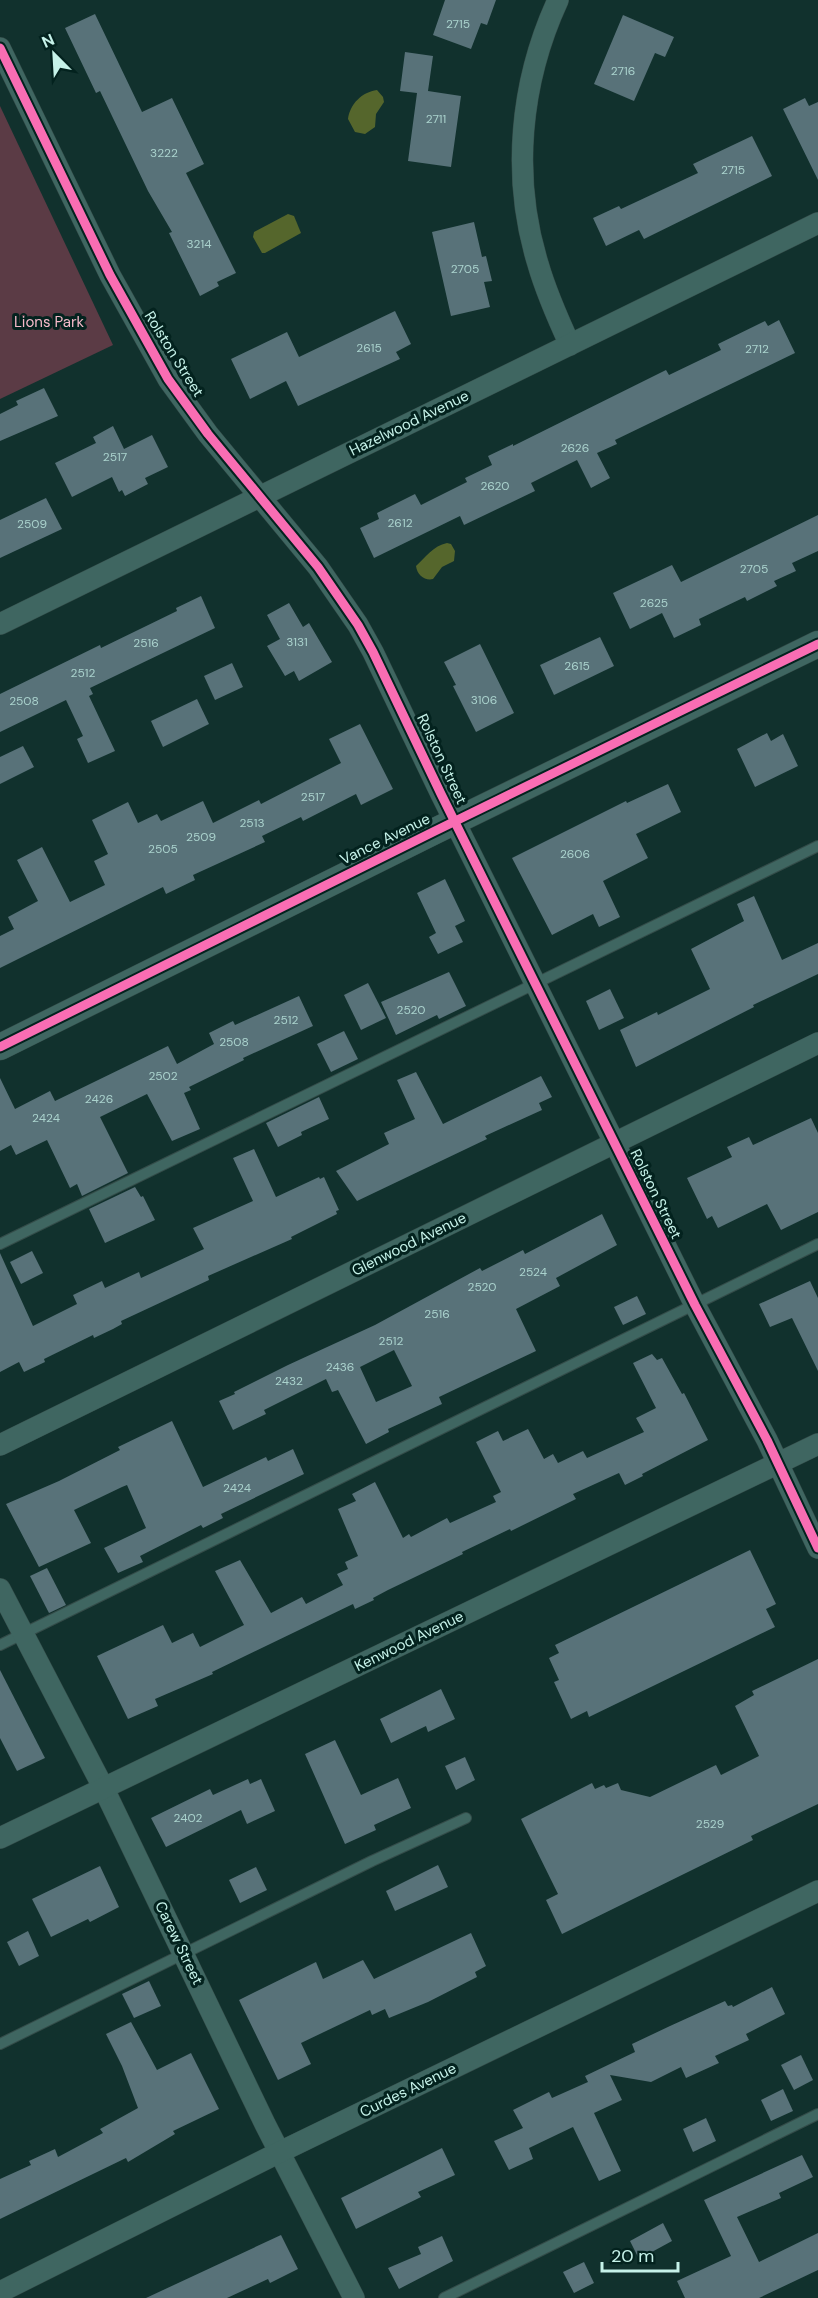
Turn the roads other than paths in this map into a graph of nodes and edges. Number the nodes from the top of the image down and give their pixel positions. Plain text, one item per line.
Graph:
1 (558, 0) edge
2 (0, 48) edge
3 (818, 223) edge
4 (570, 345) junction
5 (258, 497) junction
6 (0, 624) edge
7 (818, 644) edge
8 (455, 821) junction
9 (818, 846) edge
10 (535, 983) junction
11 (818, 1043) edge
12 (0, 1047) edge
13 (615, 1144) junction
14 (0, 1244) edge
15 (818, 1244) edge
16 (695, 1305) junction
17 (818, 1444) edge
18 (0, 1445) edge
19 (778, 1463) junction
20 (818, 1548) edge
21 (0, 1589) edge
22 (23, 1633) junction
23 (0, 1644) edge
24 (102, 1787) junction
25 (466, 1818) dead end
26 (0, 1838) edge
27 (818, 1891) edge
28 (184, 1954) junction
29 (0, 2044) edge
30 (818, 2114) edge
31 (280, 2152) junction
32 (0, 2292) edge
33 (354, 2298) edge
34 (444, 2298) edge

1 - 4 street
2 - 5 street, Rolston Street
3 - 4 street, Hazelwood Avenue
4 - 5 street, Hazelwood Avenue
5 - 6 street, Hazelwood Avenue
5 - 8 street, Rolston Street
7 - 8 street, Vance Avenue
8 - 10 street, Rolston Street
8 - 12 street, Vance Avenue
9 - 10 lane
10 - 13 street, Rolston Street
10 - 14 lane
11 - 13 street, Glenwood Avenue
13 - 16 street, Rolston Street
13 - 18 street, Glenwood Avenue
15 - 16 lane
16 - 19 street, Rolston Street
16 - 22 lane
17 - 19 street, Kenwood Avenue
19 - 20 street, Rolston Street
19 - 24 street, Kenwood Avenue
21 - 22 street, Carew Street
22 - 23 lane
22 - 24 street, Carew Street
24 - 26 street, Kenwood Avenue
24 - 28 street, Carew Street
25 - 28 lane
27 - 31 street, Curdes Avenue
28 - 29 lane
28 - 31 street, Carew Street
30 - 34 lane
31 - 32 street, Curdes Avenue
31 - 33 street, Carew Street

